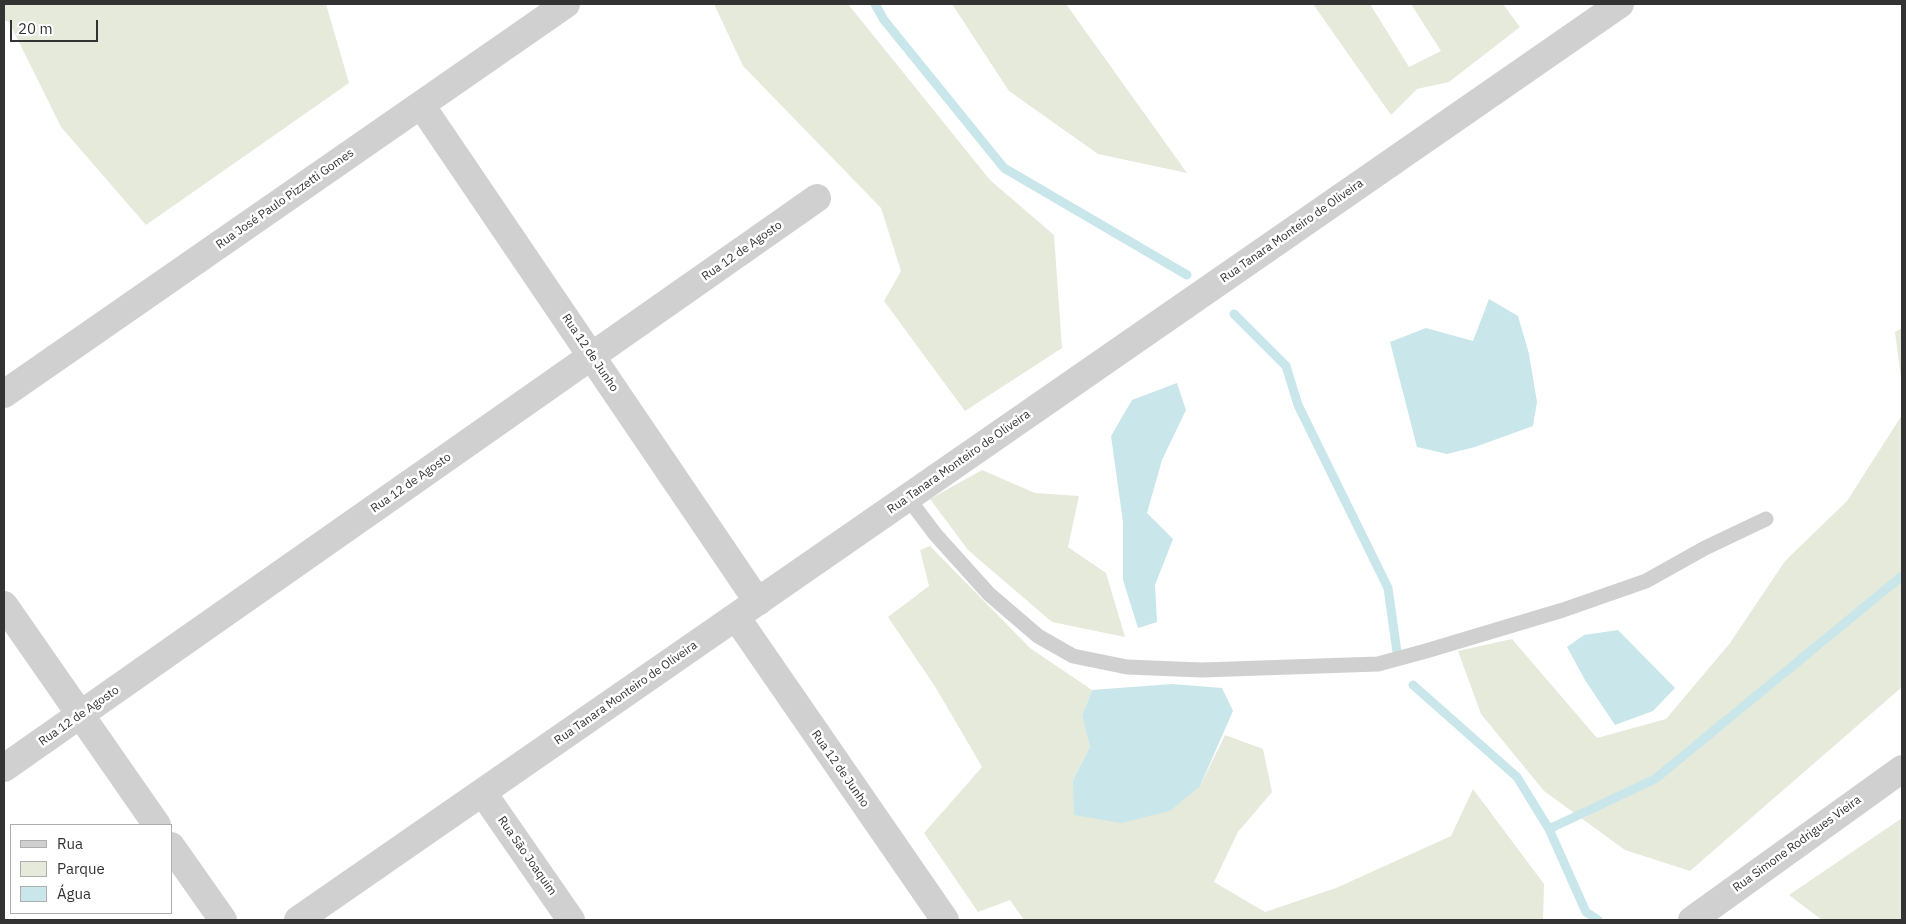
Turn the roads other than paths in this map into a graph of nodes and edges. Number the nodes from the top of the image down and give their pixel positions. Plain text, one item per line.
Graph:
1 (566, 4) edge
2 (1617, 5) edge
3 (421, 105) junction
4 (818, 198) dead end
5 (592, 356) junction
6 (4, 394) edge
7 (908, 498) junction
8 (1766, 519) dead end
9 (758, 602) junction
10 (4, 604) edge
11 (736, 617) junction
12 (80, 715) junction
13 (4, 768) edge
14 (1902, 768) edge
15 (483, 793) junction
16 (156, 824) edge
17 (172, 847) edge
18 (223, 920) edge
19 (298, 920) edge
20 (571, 920) edge
21 (945, 920) edge
22 (1692, 920) edge

1 - 3 street, Rua José Paulo Pizzetti Gomes
2 - 7 street, Rua Tanara Monteiro de Oliveira
3 - 5 street, Rua 12 de Junho
3 - 6 street, Rua José Paulo Pizzetti Gomes
4 - 5 street, Rua 12 de Agosto
5 - 9 street, Rua 12 de Junho
5 - 12 street, Rua 12 de Agosto
7 - 8 lane
7 - 9 street, Rua Tanara Monteiro de Oliveira
9 - 11 street, Rua Tanara Monteiro de Oliveira
10 - 12 street
11 - 15 street, Rua Tanara Monteiro de Oliveira
11 - 21 street, Rua 12 de Junho
12 - 13 street, Rua 12 de Agosto
12 - 16 street
14 - 22 street, Rua Simone Rodrigues Vieira
15 - 19 street, Rua Tanara Monteiro de Oliveira
15 - 20 street, Rua São Joaquim
17 - 18 street

